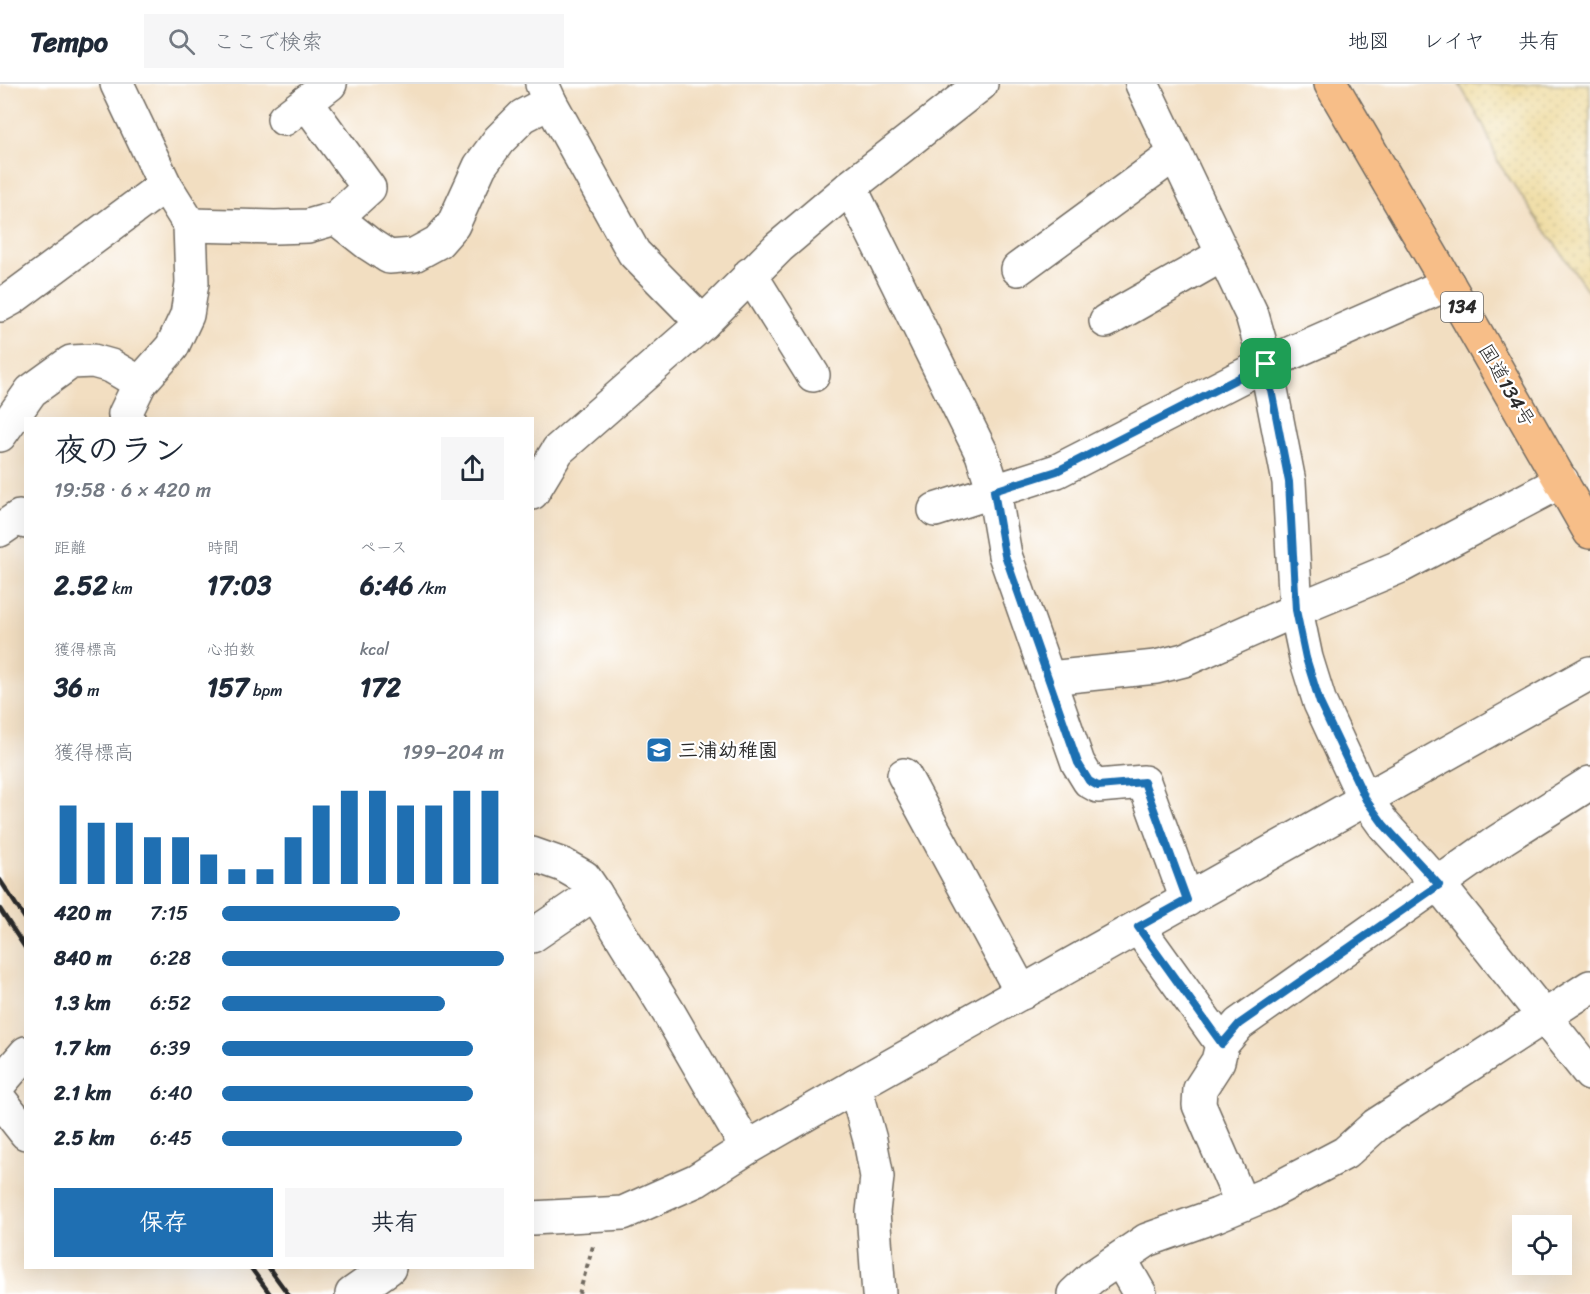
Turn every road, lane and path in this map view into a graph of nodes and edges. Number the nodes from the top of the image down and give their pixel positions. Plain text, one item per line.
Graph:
1 (117, 84) edge
2 (981, 84) edge
3 (1142, 84) edge
4 (1331, 84) edge
5 (546, 93) edge
6 (307, 102) edge
7 (1175, 154) junction
8 (165, 185) junction
9 (850, 187) junction
10 (336, 218) junction
11 (190, 225) junction
12 (1222, 255) junction
13 (1018, 269) dead end
14 (750, 274) junction
15 (1448, 284) junction
16 (0, 305) edge
17 (1106, 321) dead end
18 (703, 323) junction
19 (1266, 364) junction
20 (813, 375) dead end
21 (140, 383) junction
22 (127, 417) edge
23 (0, 435) edge
24 (1562, 481) junction
25 (534, 490) edge
26 (994, 491) junction
27 (934, 510) dead end
28 (24, 521) edge
29 (0, 530) edge
30 (1590, 532) edge
31 (1296, 610) junction
32 (1590, 673) edge
33 (1049, 678) junction
34 (904, 775) dead end
35 (1590, 783) edge
36 (1366, 800) junction
37 (534, 855) edge
38 (1439, 885) junction
39 (595, 893) junction
40 (1187, 900) junction
41 (1138, 927) junction
42 (534, 935) edge
43 (1590, 987) edge
44 (1022, 993) junction
45 (1543, 1016) junction
46 (1222, 1044) junction
47 (24, 1055) edge
48 (1590, 1074) edge
49 (0, 1083) edge
50 (855, 1086) junction
51 (0, 1100) edge
52 (24, 1130) edge
53 (747, 1148) junction
54 (1242, 1204) junction
55 (599, 1214) junction
56 (534, 1218) edge
57 (1120, 1259) junction
58 (388, 1269) edge
59 (352, 1294) edge
60 (579, 1294) edge
61 (879, 1294) edge
62 (1074, 1294) edge
63 (1140, 1294) edge

1 - 8 street
2 - 9 street
3 - 7 street
4 - 15 highway, 国道134号 / 134
5 - 10 street
5 - 18 street
6 - 10 street
7 - 12 street
7 - 13 street
8 - 11 street
8 - 16 street
9 - 14 street
9 - 26 street
10 - 11 street
11 - 21 street
12 - 17 street
12 - 19 street
14 - 18 street
14 - 20 street
15 - 19 street
15 - 24 highway, 国道134号 / 134
18 - 25 street
19 - 26 street
19 - 31 street
21 - 22 street
21 - 23 street
24 - 30 highway, 国道134号 / 134
24 - 31 street
26 - 27 street
26 - 33 street
28 - 29 street
31 - 33 street
31 - 36 street
32 - 36 street
33 - 40 street
34 - 44 street
35 - 38 street
36 - 38 street
36 - 40 street
37 - 39 street
38 - 45 street
38 - 46 street
39 - 42 street
39 - 53 street
40 - 41 street
41 - 44 street
41 - 46 street
43 - 45 street
44 - 50 street
45 - 48 street
45 - 54 street
46 - 54 street
47 - 49 street
50 - 53 street
50 - 61 street
51 - 52 street
53 - 55 street
54 - 57 street
55 - 56 street
55 - 60 path
57 - 62 street
57 - 63 street
58 - 59 street

